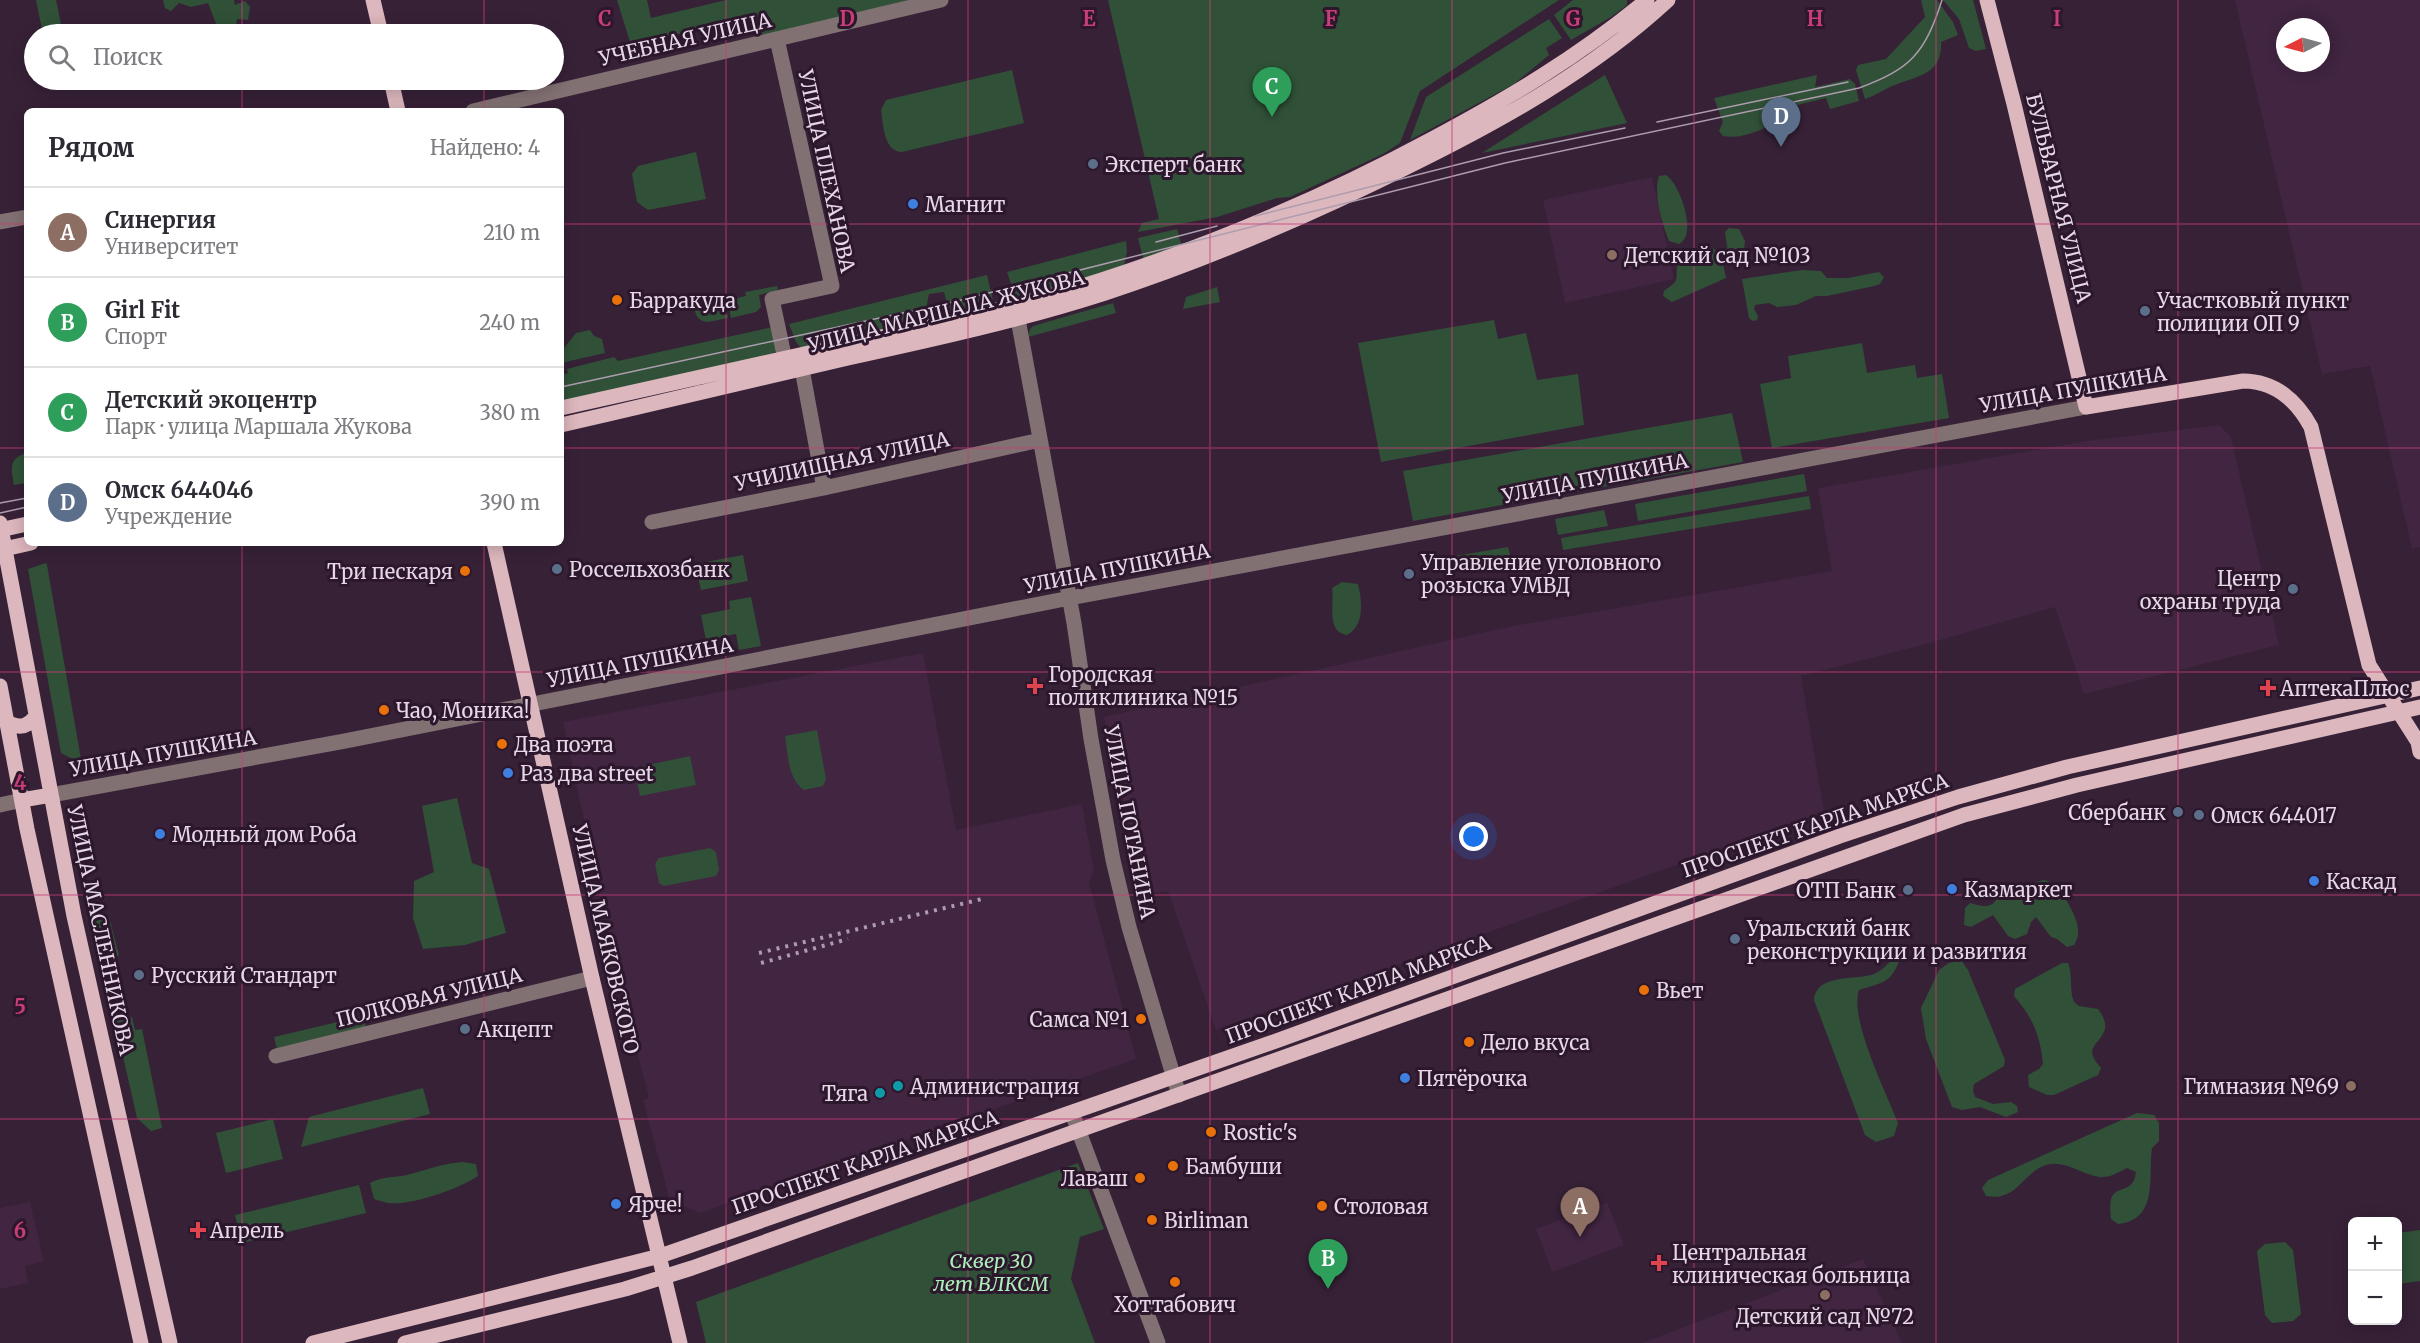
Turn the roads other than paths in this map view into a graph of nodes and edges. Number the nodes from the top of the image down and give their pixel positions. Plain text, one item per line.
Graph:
1 (373, 0) edge
2 (941, 0) edge
3 (1647, 0) edge
4 (1987, 0) edge
5 (1665, 1) edge
6 (909, 4) edge
7 (379, 24) edge
8 (777, 39) junction
9 (564, 89) edge
10 (393, 90) edge
11 (562, 90) edge
12 (397, 108) edge
13 (486, 108) edge
14 (24, 218) edge
15 (0, 222) edge
16 (1018, 312) junction
17 (792, 366) junction
18 (564, 407) edge
19 (2086, 407) junction
20 (564, 424) edge
21 (1040, 440) junction
22 (824, 488) junction
23 (652, 522) dead end
24 (24, 525) edge
25 (0, 529) edge
26 (24, 544) edge
27 (496, 546) edge
28 (3, 549) edge
29 (1070, 598) junction
30 (0, 686) edge
31 (2420, 688) edge
32 (2388, 695) junction
33 (531, 705) junction
34 (2420, 707) edge
35 (2400, 712) junction
36 (36, 716) junction
37 (7, 722) junction
38 (2420, 752) edge
39 (51, 795) junction
40 (1958, 797) junction
41 (22, 801) junction
42 (0, 805) edge
43 (1914, 812) junction
44 (1964, 815) junction
45 (1919, 830) junction
46 (592, 978) junction
47 (276, 1056) dead end
48 (1173, 1077) junction
49 (1179, 1095) junction
50 (1072, 1113) junction
51 (1079, 1132) junction
52 (660, 1256) junction
53 (665, 1277) junction
54 (141, 1343) edge
55 (170, 1343) edge
56 (313, 1343) edge
57 (405, 1343) edge
58 (680, 1343) edge
59 (1158, 1343) edge

1 - 7 main road
2 - 6 street, УЧЕБНАЯ УЛИЦА
3 - 16 main road, УЛИЦА МАРШАЛА ЖУКОВА
4 - 19 main road, БУЛЬВАРНАЯ УЛИЦА
5 - 16 main road, УЛИЦА МАРШАЛА ЖУКОВА
6 - 8 street, УЧЕБНАЯ УЛИЦА
8 - 9 street, УЧЕБНАЯ УЛИЦА
8 - 17 street, УЛИЦА ПЛЕХАНОВА
10 - 12 main road
11 - 13 street, УЧЕБНАЯ УЛИЦА
14 - 15 street
16 - 17 main road, УЛИЦА МАРШАЛА ЖУКОВА
16 - 21 street, УЛИЦА ПОТАНИНА
17 - 18 main road, УЛИЦА МАРШАЛА ЖУКОВА
17 - 20 main road, УЛИЦА МАРШАЛА ЖУКОВА
17 - 22 street
19 - 29 street, УЛИЦА ПУШКИНА
19 - 32 main road, УЛИЦА ПУШКИНА
21 - 22 street, УЧИЛИЩНАЯ УЛИЦА
21 - 29 street, УЛИЦА ПОТАНИНА
22 - 23 street, УЧИЛИЩНАЯ УЛИЦА
24 - 25 main road
25 - 28 main road, УЛИЦА МАСЛЕННИКОВА
26 - 28 main road
27 - 33 main road, УЛИЦА МАЯКОВСКОГО
28 - 36 main road, УЛИЦА МАСЛЕННИКОВА
29 - 33 street, УЛИЦА ПУШКИНА
29 - 48 street, УЛИЦА ПОТАНИНА
30 - 37 main road
31 - 32 main road, ПРОСПЕКТ КАРЛА МАРКСА
32 - 35 main road
32 - 40 main road, ПРОСПЕКТ КАРЛА МАРКСА
33 - 39 street, УЛИЦА ПУШКИНА
33 - 46 main road, УЛИЦА МАЯКОВСКОГО
34 - 35 main road, ПРОСПЕКТ КАРЛА МАРКСА
35 - 38 main road
35 - 44 main road, ПРОСПЕКТ КАРЛА МАРКСА
36 - 37 main road
36 - 39 main road, УЛИЦА МАСЛЕННИКОВА
37 - 41 main road
39 - 41 main road, УЛИЦА ПУШКИНА
39 - 55 main road, УЛИЦА МАСЛЕННИКОВА
40 - 43 main road, ПРОСПЕКТ КАРЛА МАРКСА
40 - 44 main road
41 - 42 street, УЛИЦА ПУШКИНА
41 - 54 main road
43 - 45 main road
43 - 48 main road, ПРОСПЕКТ КАРЛА МАРКСА
44 - 45 main road, ПРОСПЕКТ КАРЛА МАРКСА
45 - 49 main road, ПРОСПЕКТ КАРЛА МАРКСА
46 - 47 street, ПОЛКОВАЯ УЛИЦА
46 - 52 main road, УЛИЦА МАЯКОВСКОГО
48 - 49 street, УЛИЦА ПОТАНИНА
48 - 50 main road, ПРОСПЕКТ КАРЛА МАРКСА
49 - 51 main road, ПРОСПЕКТ КАРЛА МАРКСА
50 - 51 street
50 - 52 main road, ПРОСПЕКТ КАРЛА МАРКСА
51 - 53 main road, ПРОСПЕКТ КАРЛА МАРКСА
51 - 59 street
52 - 53 main road, УЛИЦА МАЯКОВСКОГО
52 - 56 main road, ПРОСПЕКТ КАРЛА МАРКСА
53 - 57 main road, ПРОСПЕКТ КАРЛА МАРКСА
53 - 58 main road, УЛИЦА МАЯКОВСКОГО

